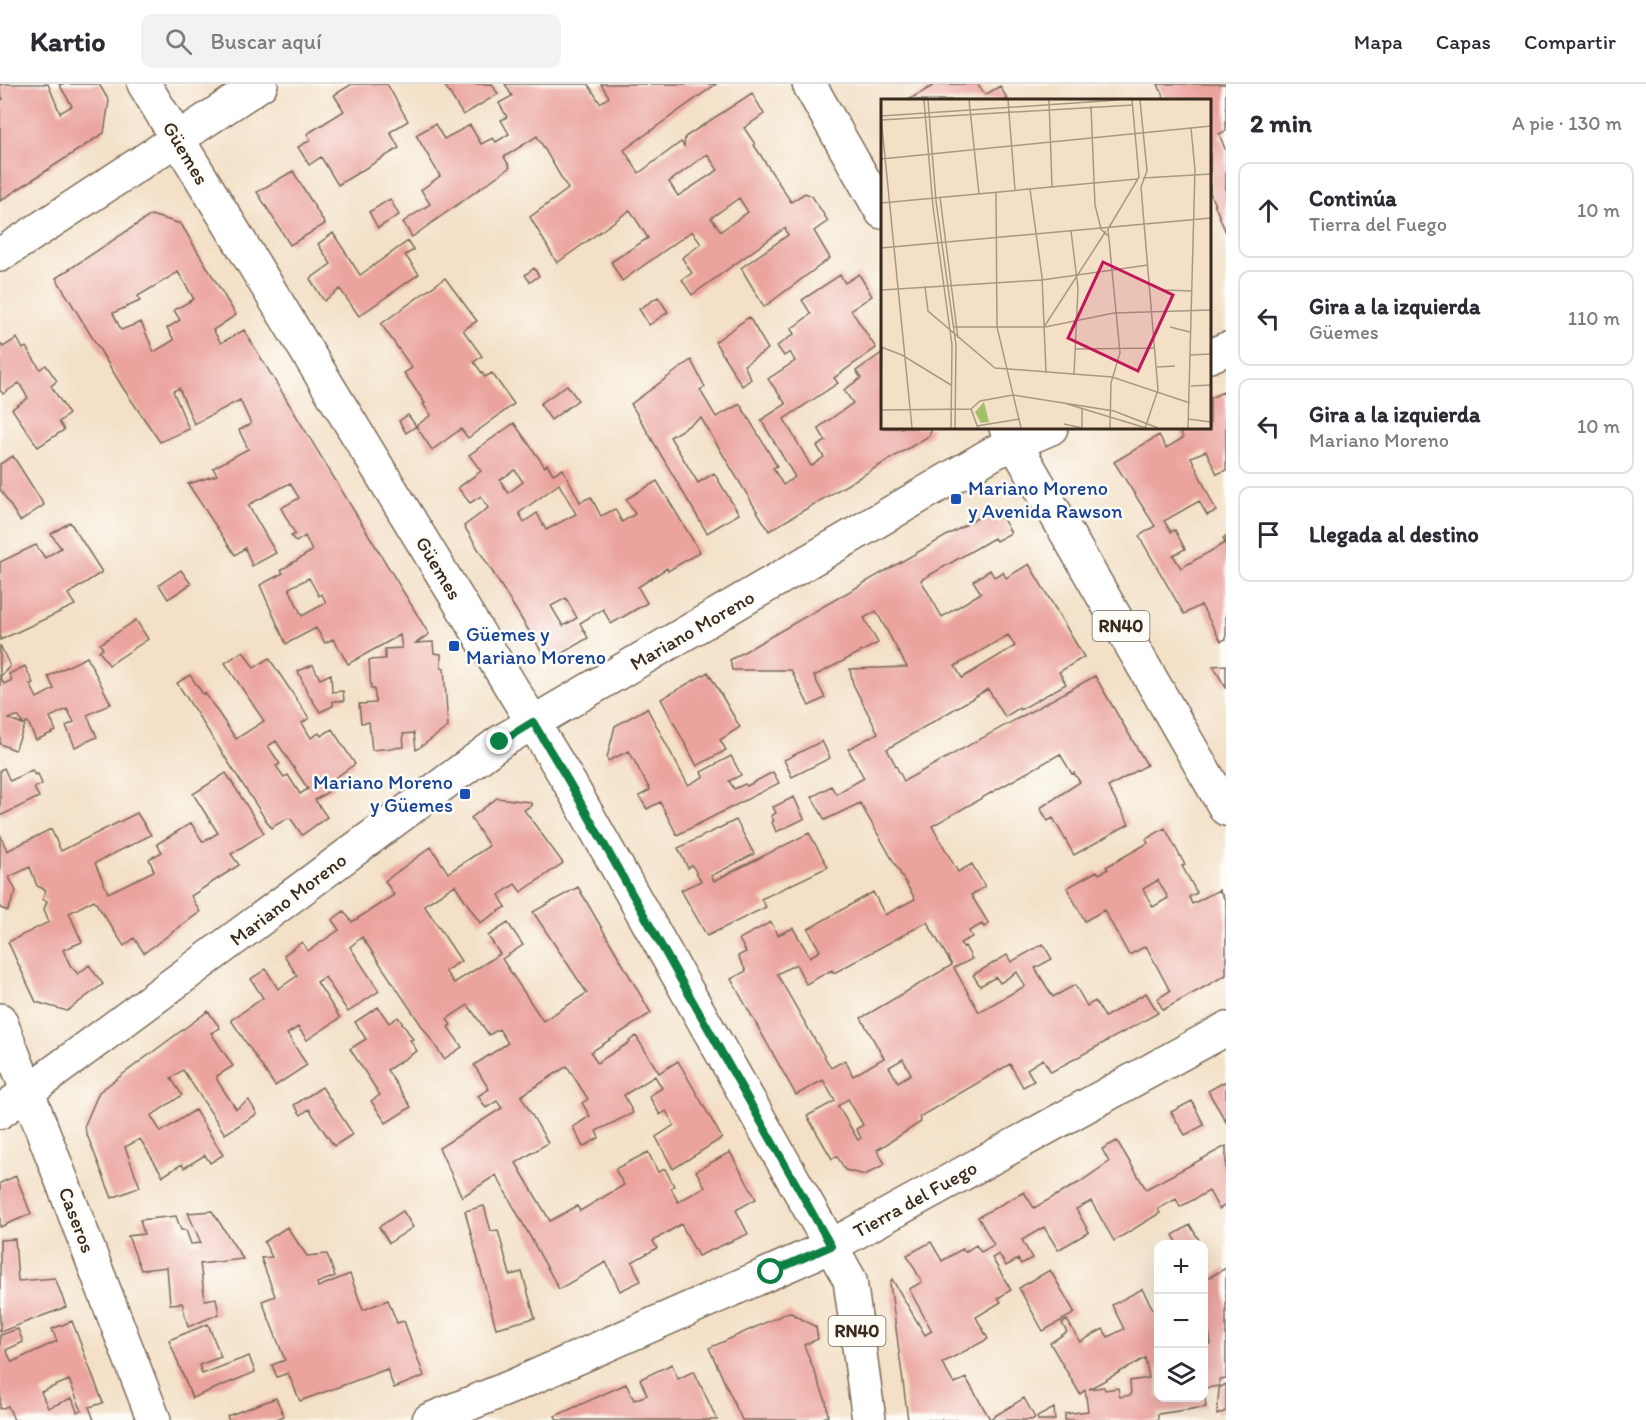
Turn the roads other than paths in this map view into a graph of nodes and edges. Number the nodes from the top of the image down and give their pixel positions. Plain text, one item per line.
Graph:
1 (144, 84) edge
2 (261, 84) edge
3 (809, 84) edge
4 (178, 140) junction
5 (881, 210) edge
6 (0, 255) edge
7 (1226, 349) edge
8 (1211, 355) edge
9 (1045, 429) edge
10 (1011, 435) edge
11 (533, 722) junction
12 (1226, 809) edge
13 (0, 1020) edge
14 (1226, 1029) edge
15 (28, 1091) junction
16 (0, 1112) edge
17 (831, 1246) junction
18 (154, 1420) edge
19 (429, 1420) edge
20 (869, 1420) edge

1 - 4 street, Güemes / RN40
2 - 4 street
3 - 5 street
4 - 6 street
4 - 11 street, Güemes / RN40
7 - 8 street
9 - 10 street, Mariano Moreno
10 - 11 street, Mariano Moreno
10 - 12 street, RN40
11 - 15 street, Mariano Moreno
11 - 17 street, Güemes / RN40
13 - 15 street, Caseros
14 - 17 street, Tierra del Fuego
15 - 16 street, Mariano Moreno
15 - 18 street, Caseros
17 - 19 street, Tierra del Fuego
17 - 20 street, Güemes / RN40

